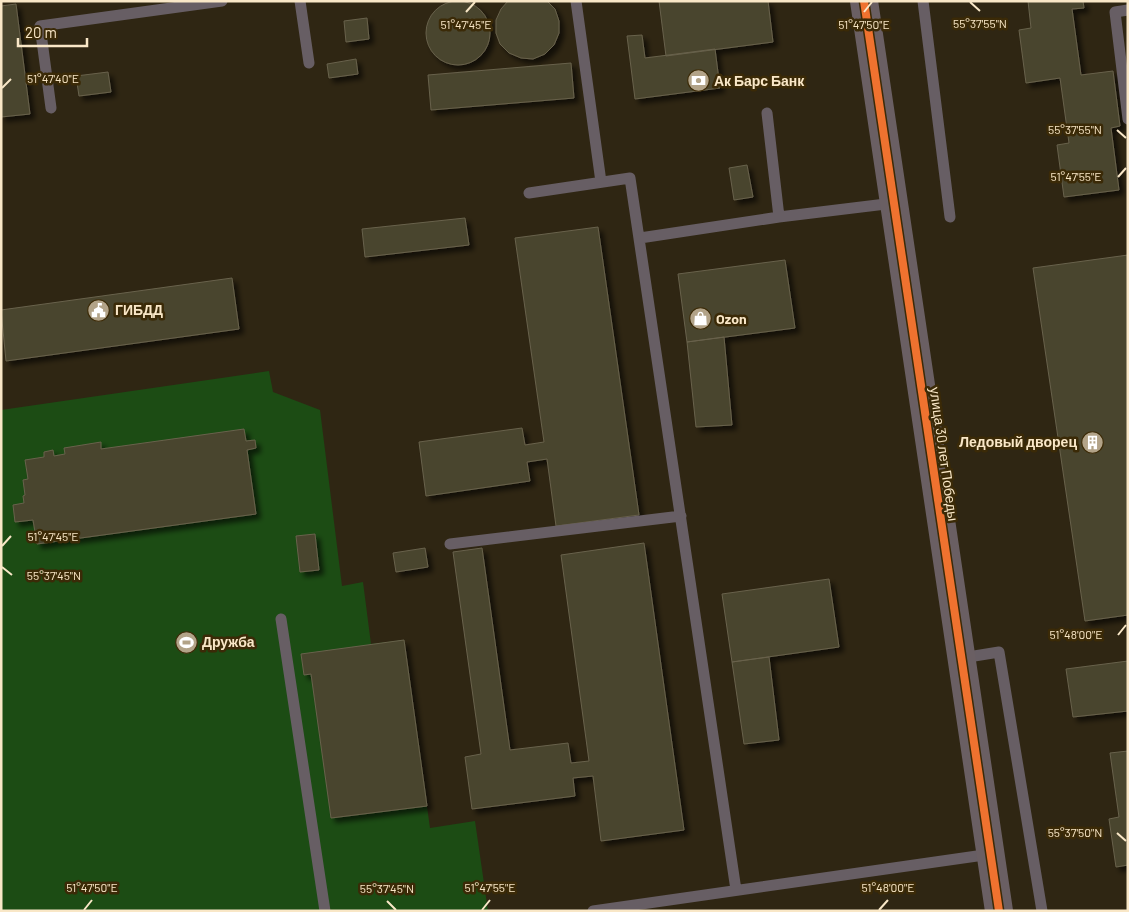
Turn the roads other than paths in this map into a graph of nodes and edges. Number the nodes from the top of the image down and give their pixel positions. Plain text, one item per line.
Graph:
1 (222, 1) edge
2 (300, 1) edge
3 (576, 1) edge
4 (864, 1) edge
5 (923, 1) edge
6 (1128, 10) edge
7 (309, 63) dead end
8 (51, 108) dead end
9 (767, 113) dead end
10 (1128, 119) edge
11 (600, 182) junction
12 (529, 193) dead end
13 (894, 203) junction
14 (779, 217) junction
15 (950, 217) dead end
16 (640, 238) junction
17 (681, 516) junction
18 (450, 544) dead end
19 (281, 619) dead end
20 (962, 658) junction
21 (991, 854) junction
22 (736, 890) junction
23 (325, 911) edge
24 (593, 911) edge
25 (999, 911) edge
26 (1042, 911) edge

1 - 8 lane
2 - 7 lane
3 - 11 lane
4 - 13 street, улица 30 лет Победы
5 - 15 lane
6 - 10 lane
9 - 14 lane
11 - 12 lane
11 - 16 lane
13 - 14 lane
13 - 20 street, улица 30 лет Победы
14 - 16 lane
16 - 17 lane
17 - 18 lane
17 - 22 lane
19 - 23 lane
20 - 21 street, улица 30 лет Победы
20 - 26 lane
21 - 22 lane
21 - 25 street, улица 30 лет Победы
22 - 24 lane

